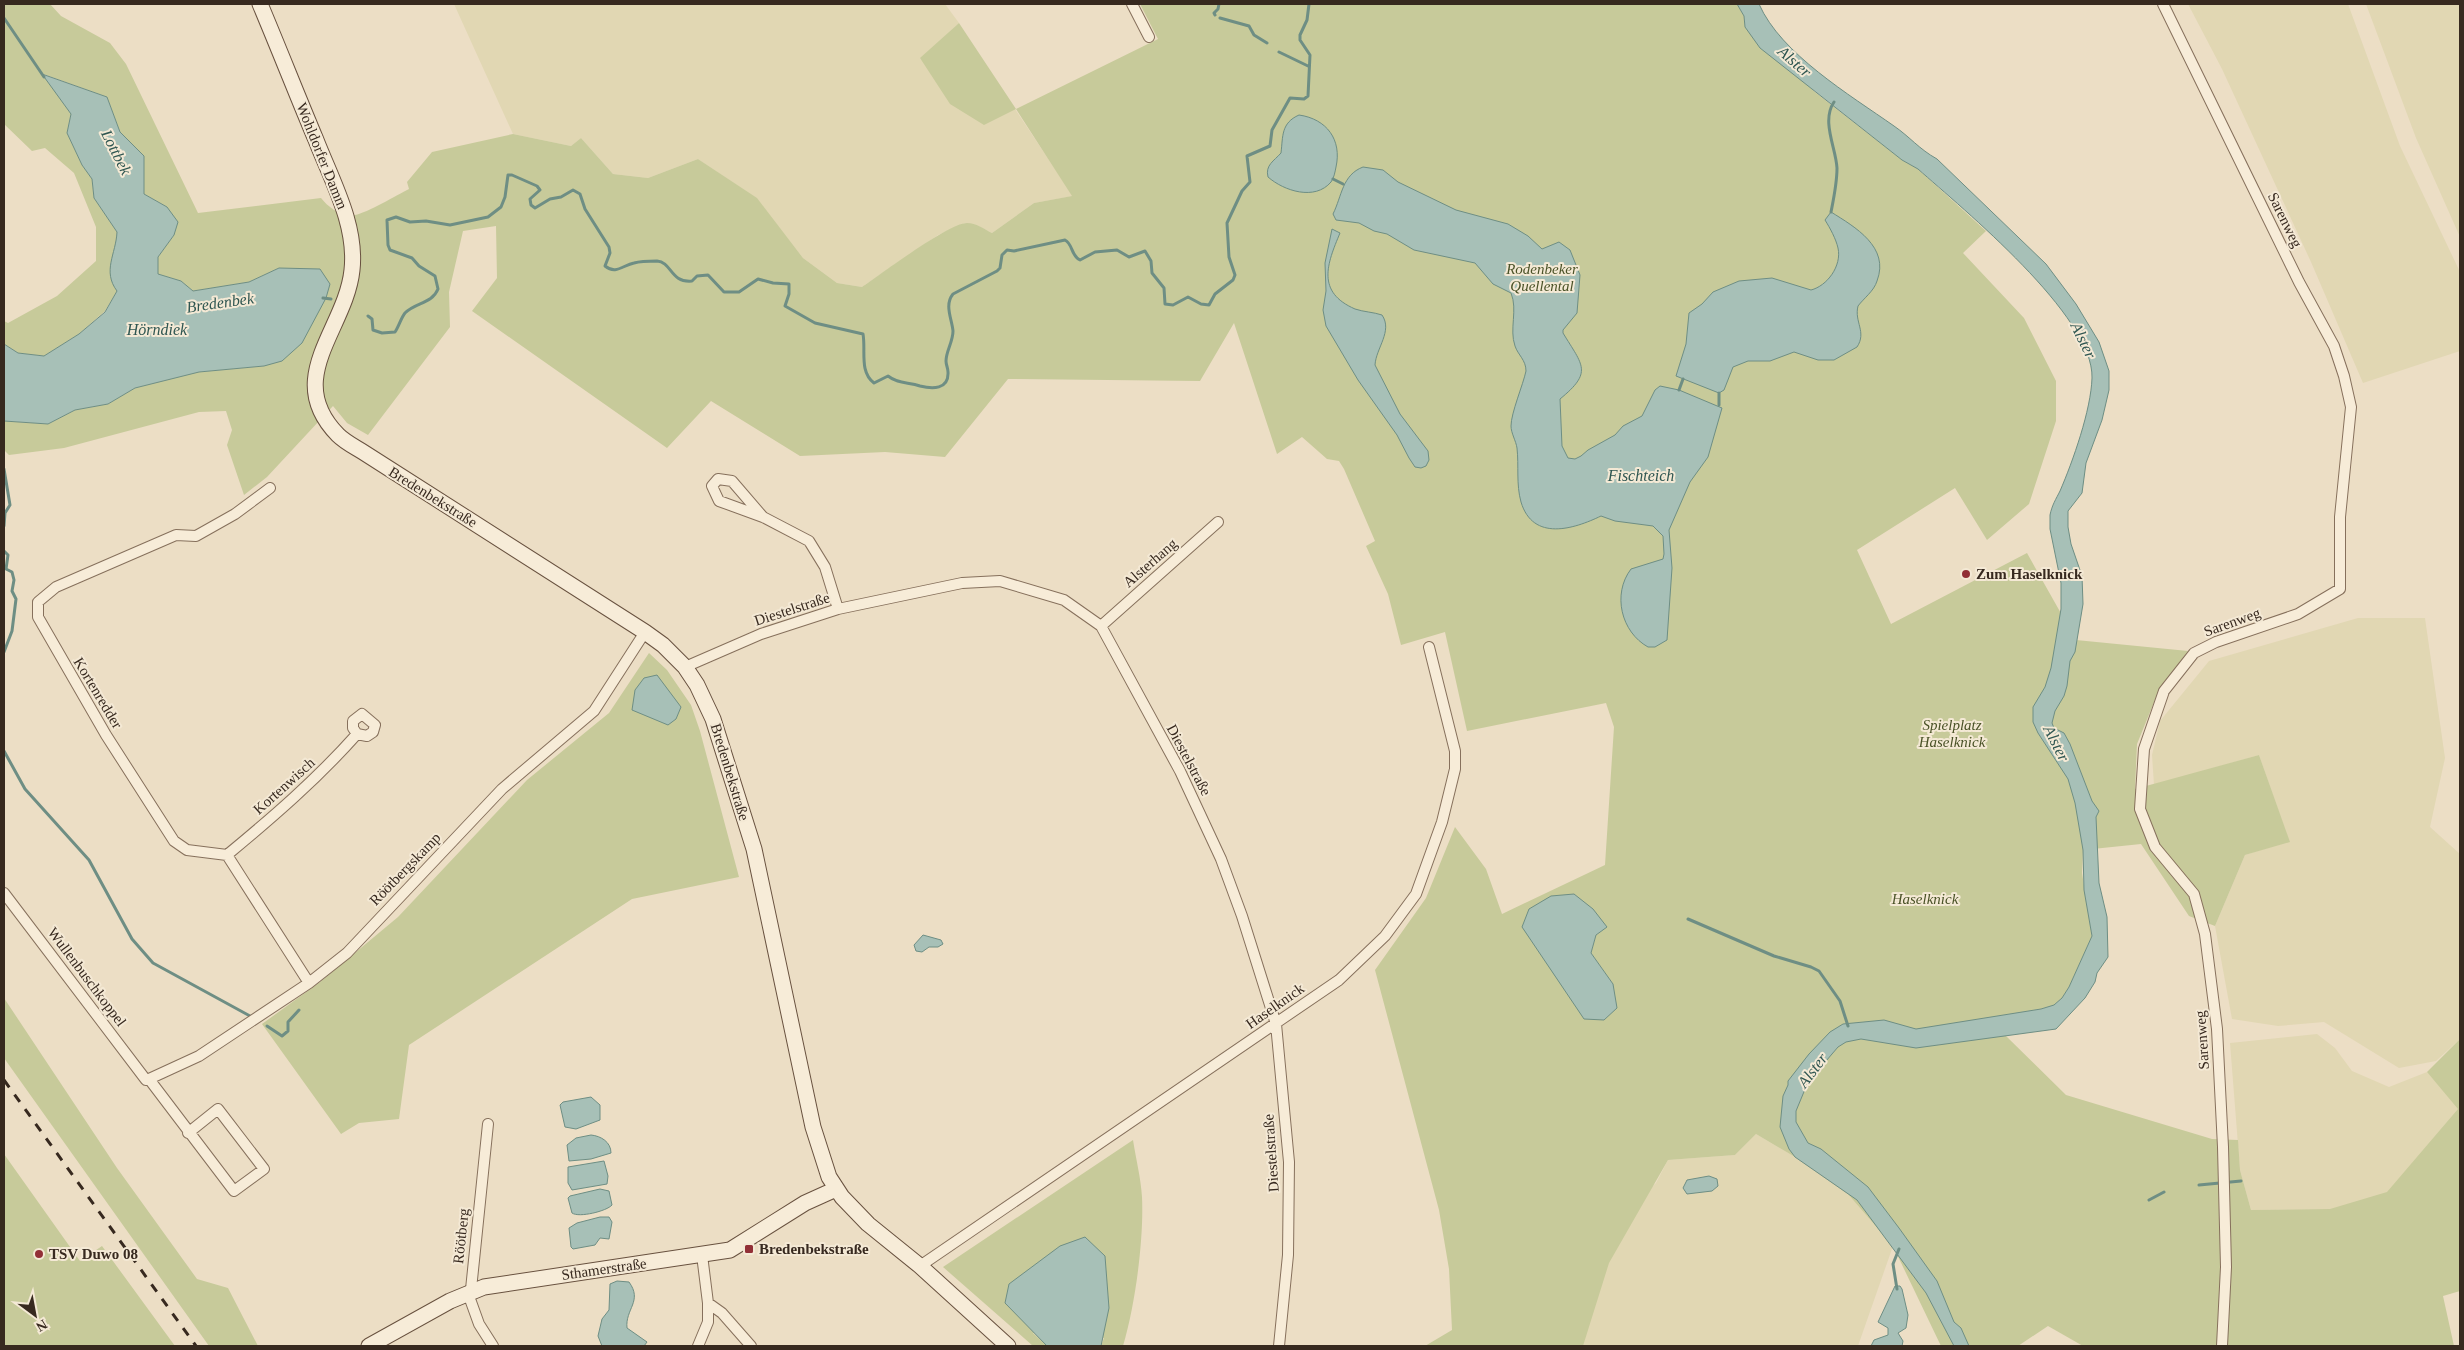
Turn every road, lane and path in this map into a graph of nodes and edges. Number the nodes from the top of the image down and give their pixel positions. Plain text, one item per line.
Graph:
1 (260, 4) edge
2 (1132, 4) edge
3 (2163, 4) edge
4 (1148, 37) dead end
5 (339, 314) joint
6 (270, 488) dead end
7 (763, 517) junction
8 (1218, 522) dead end
9 (838, 609) junction
10 (1100, 626) junction
11 (645, 632) junction
12 (1429, 647) dead end
13 (685, 668) junction
14 (356, 734) dead end
15 (226, 855) junction
16 (4, 893) edge
17 (309, 983) junction
18 (1276, 1024) junction
19 (147, 1080) junction
20 (488, 1124) dead end
21 (188, 1133) junction
22 (836, 1189) junction
23 (702, 1256) junction
24 (920, 1266) junction
25 (470, 1292) junction
26 (708, 1304) junction
27 (369, 1346) edge
28 (493, 1346) edge
29 (698, 1346) edge
30 (751, 1346) edge
31 (1008, 1346) edge
32 (1279, 1346) edge
33 (2222, 1346) edge

1 - 5 street, Wohldorfer Damm
2 - 4 street
3 - 33 street, Sarenweg
5 - 11 street, Bredenbekstraße
6 - 15 street, Kortenredder
7 - 7 street
7 - 9 street
8 - 10 street, Alsterhang
9 - 10 street, Diestelstraße
9 - 13 street, Diestelstraße
10 - 18 street, Diestelstraße
11 - 13 street, Bredenbekstraße
11 - 17 street, Röötbergskamp
12 - 18 street, Haselknick
13 - 22 street, Bredenbekstraße
14 - 15 street, Kortenwisch
15 - 17 street
16 - 19 street, Wullenbuschkoppel
17 - 19 street, Röötbergskamp
18 - 24 street, Haselknick
18 - 32 street, Diestelstraße
19 - 21 street, Wullenbuschkoppel
20 - 25 street, Röötberg
21 - 21 street, Wullenbuschkoppel
22 - 23 street, Sthamerstraße
22 - 24 street, Bredenbekstraße
23 - 25 street, Sthamerstraße
23 - 26 street
24 - 31 street, Bredenbekstraße
25 - 27 street, Sthamerstraße
25 - 28 street, Röötberg
26 - 29 street
26 - 30 street

